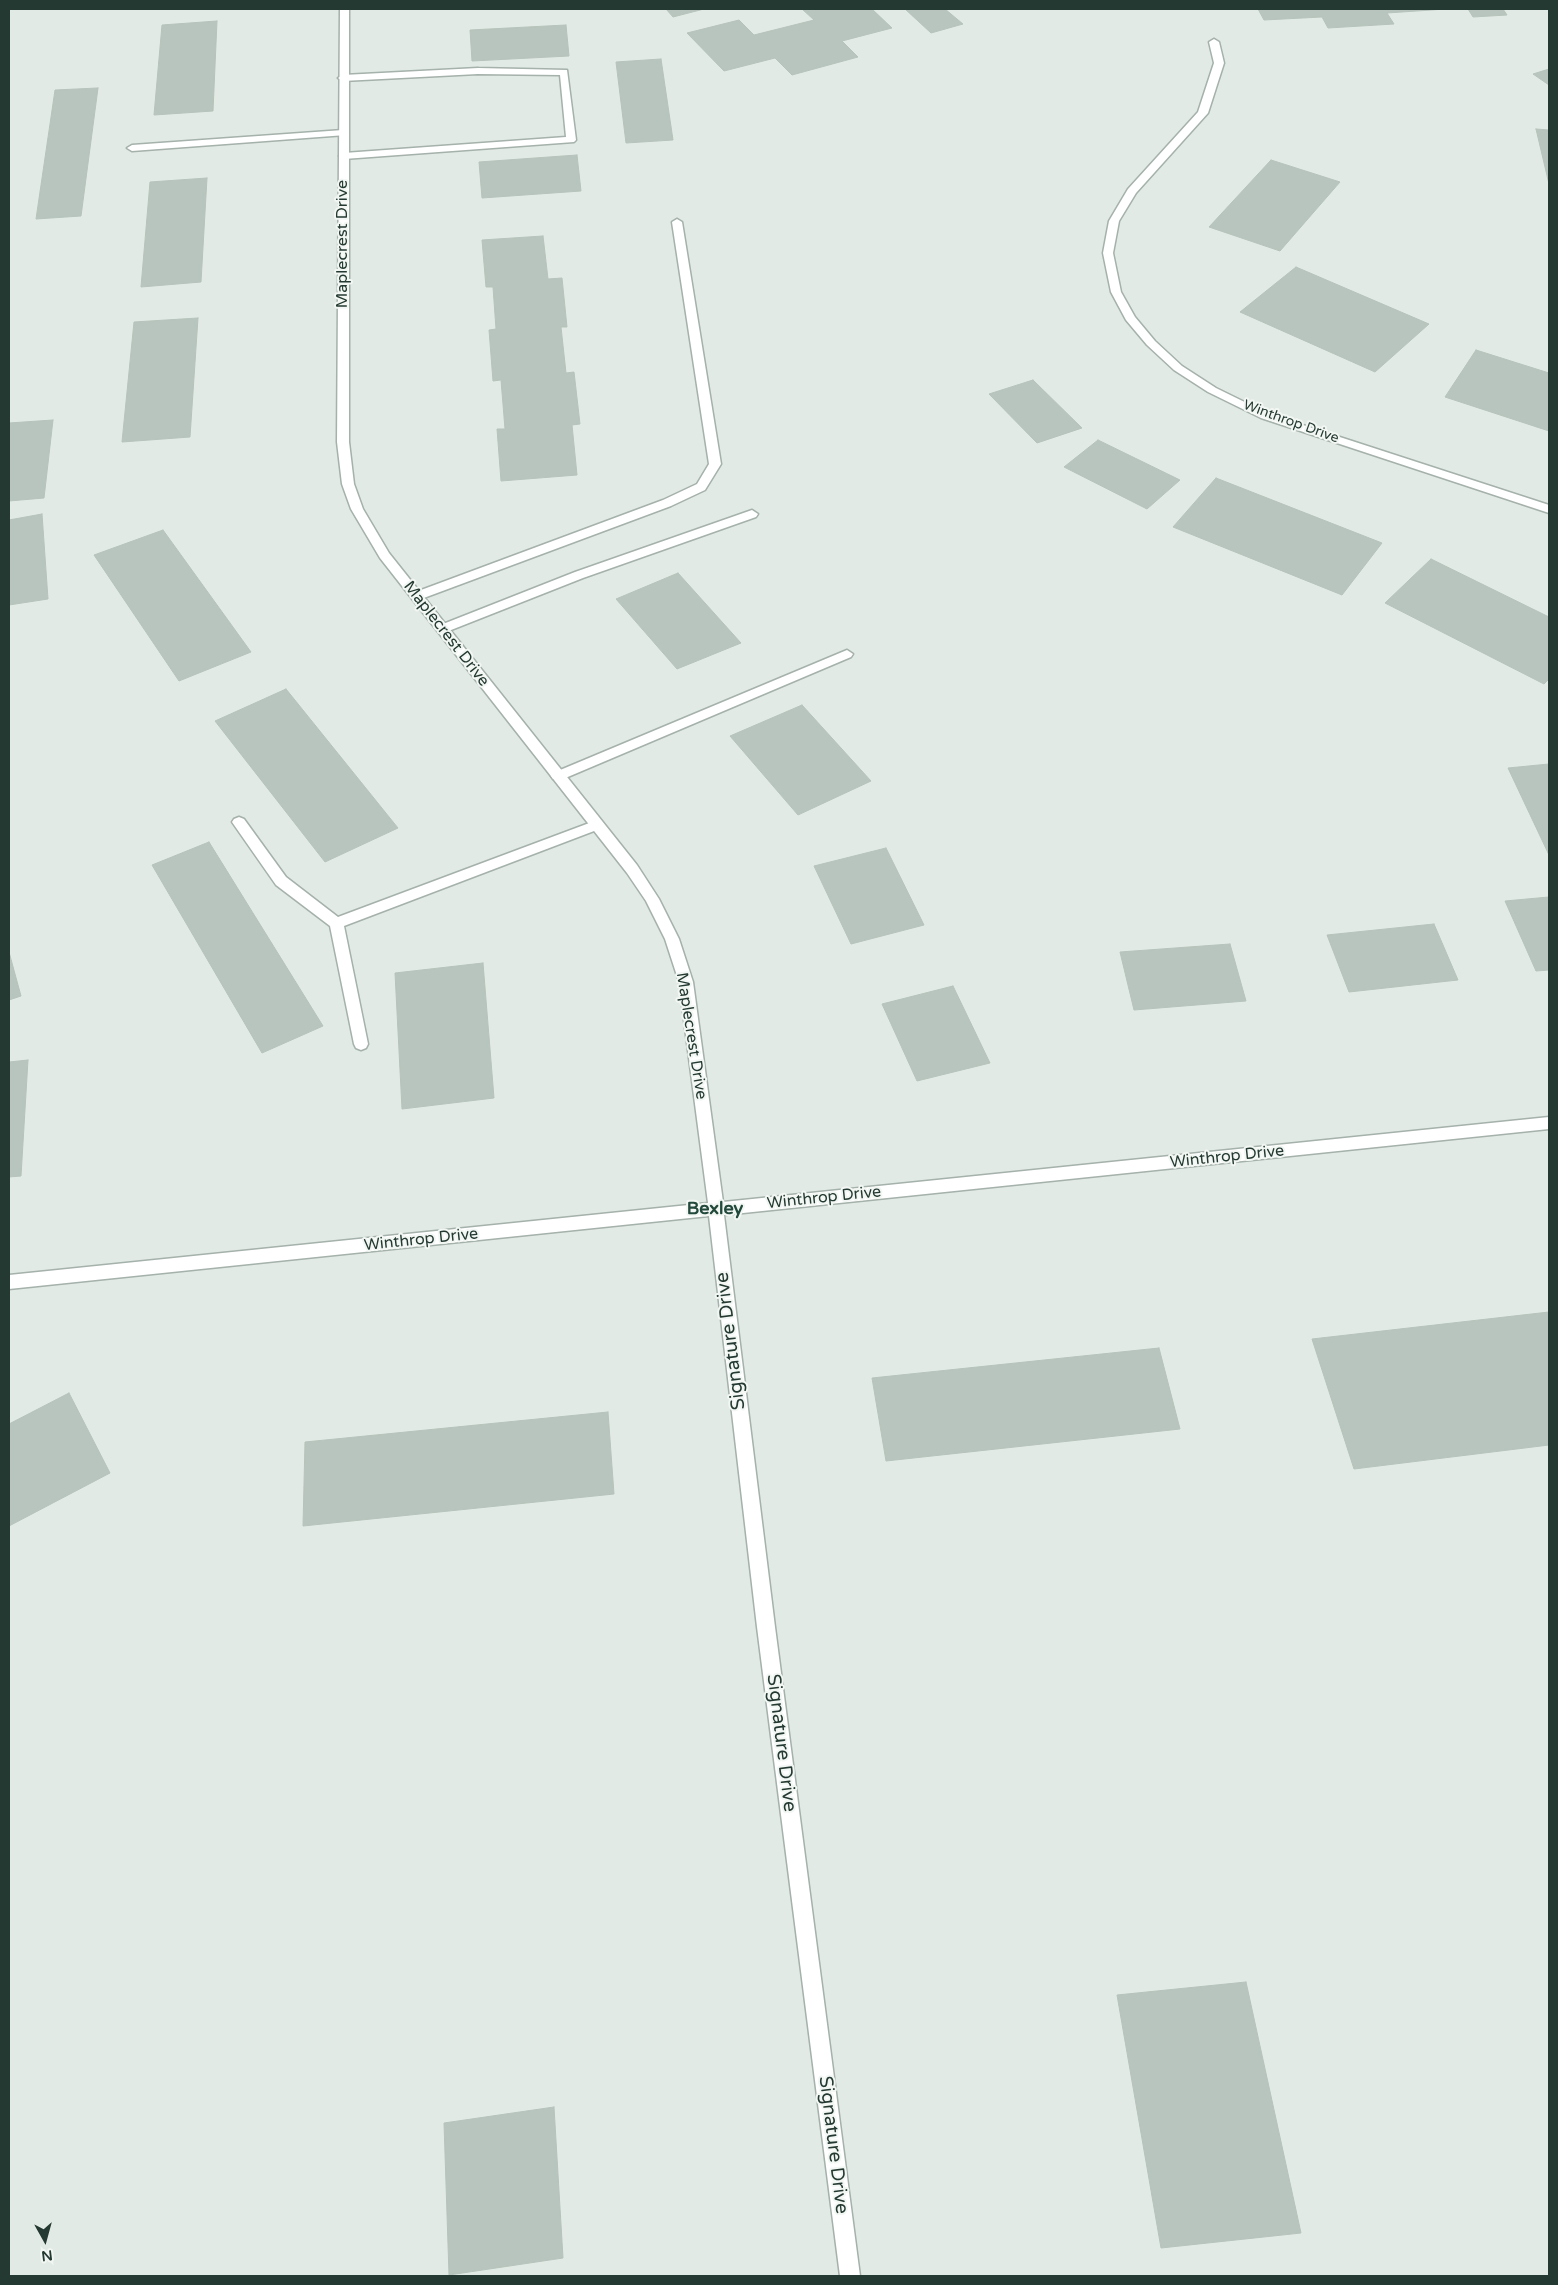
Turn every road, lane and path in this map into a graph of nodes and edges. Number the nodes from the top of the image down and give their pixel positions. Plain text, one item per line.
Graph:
1 (344, 9) edge
2 (1214, 42) dead end
3 (343, 78) junction
4 (344, 133) junction
5 (132, 148) dead end
6 (344, 156) junction
7 (678, 222) dead end
8 (1549, 509) edge
9 (752, 514) dead end
10 (416, 596) junction
11 (442, 629) junction
12 (847, 654) dead end
13 (558, 776) junction
14 (238, 822) dead end
15 (597, 825) junction
16 (336, 923) junction
17 (361, 1044) dead end
18 (1549, 1123) edge
19 (716, 1209) junction
20 (9, 1282) edge
21 (850, 2276) edge

1 - 3 street, Maplecrest Drive
2 - 8 street, Winthrop Drive
3 - 4 street, Maplecrest Drive
3 - 6 street
4 - 5 street
4 - 6 street, Maplecrest Drive
6 - 10 street, Maplecrest Drive
7 - 10 street
9 - 11 street
10 - 11 street, Maplecrest Drive
11 - 13 street, Maplecrest Drive
12 - 13 street
13 - 15 street, Maplecrest Drive
14 - 16 street
15 - 16 street
15 - 19 street, Maplecrest Drive
16 - 17 street
18 - 19 street, Winthrop Drive
19 - 20 street, Winthrop Drive
19 - 21 street, Signature Drive

